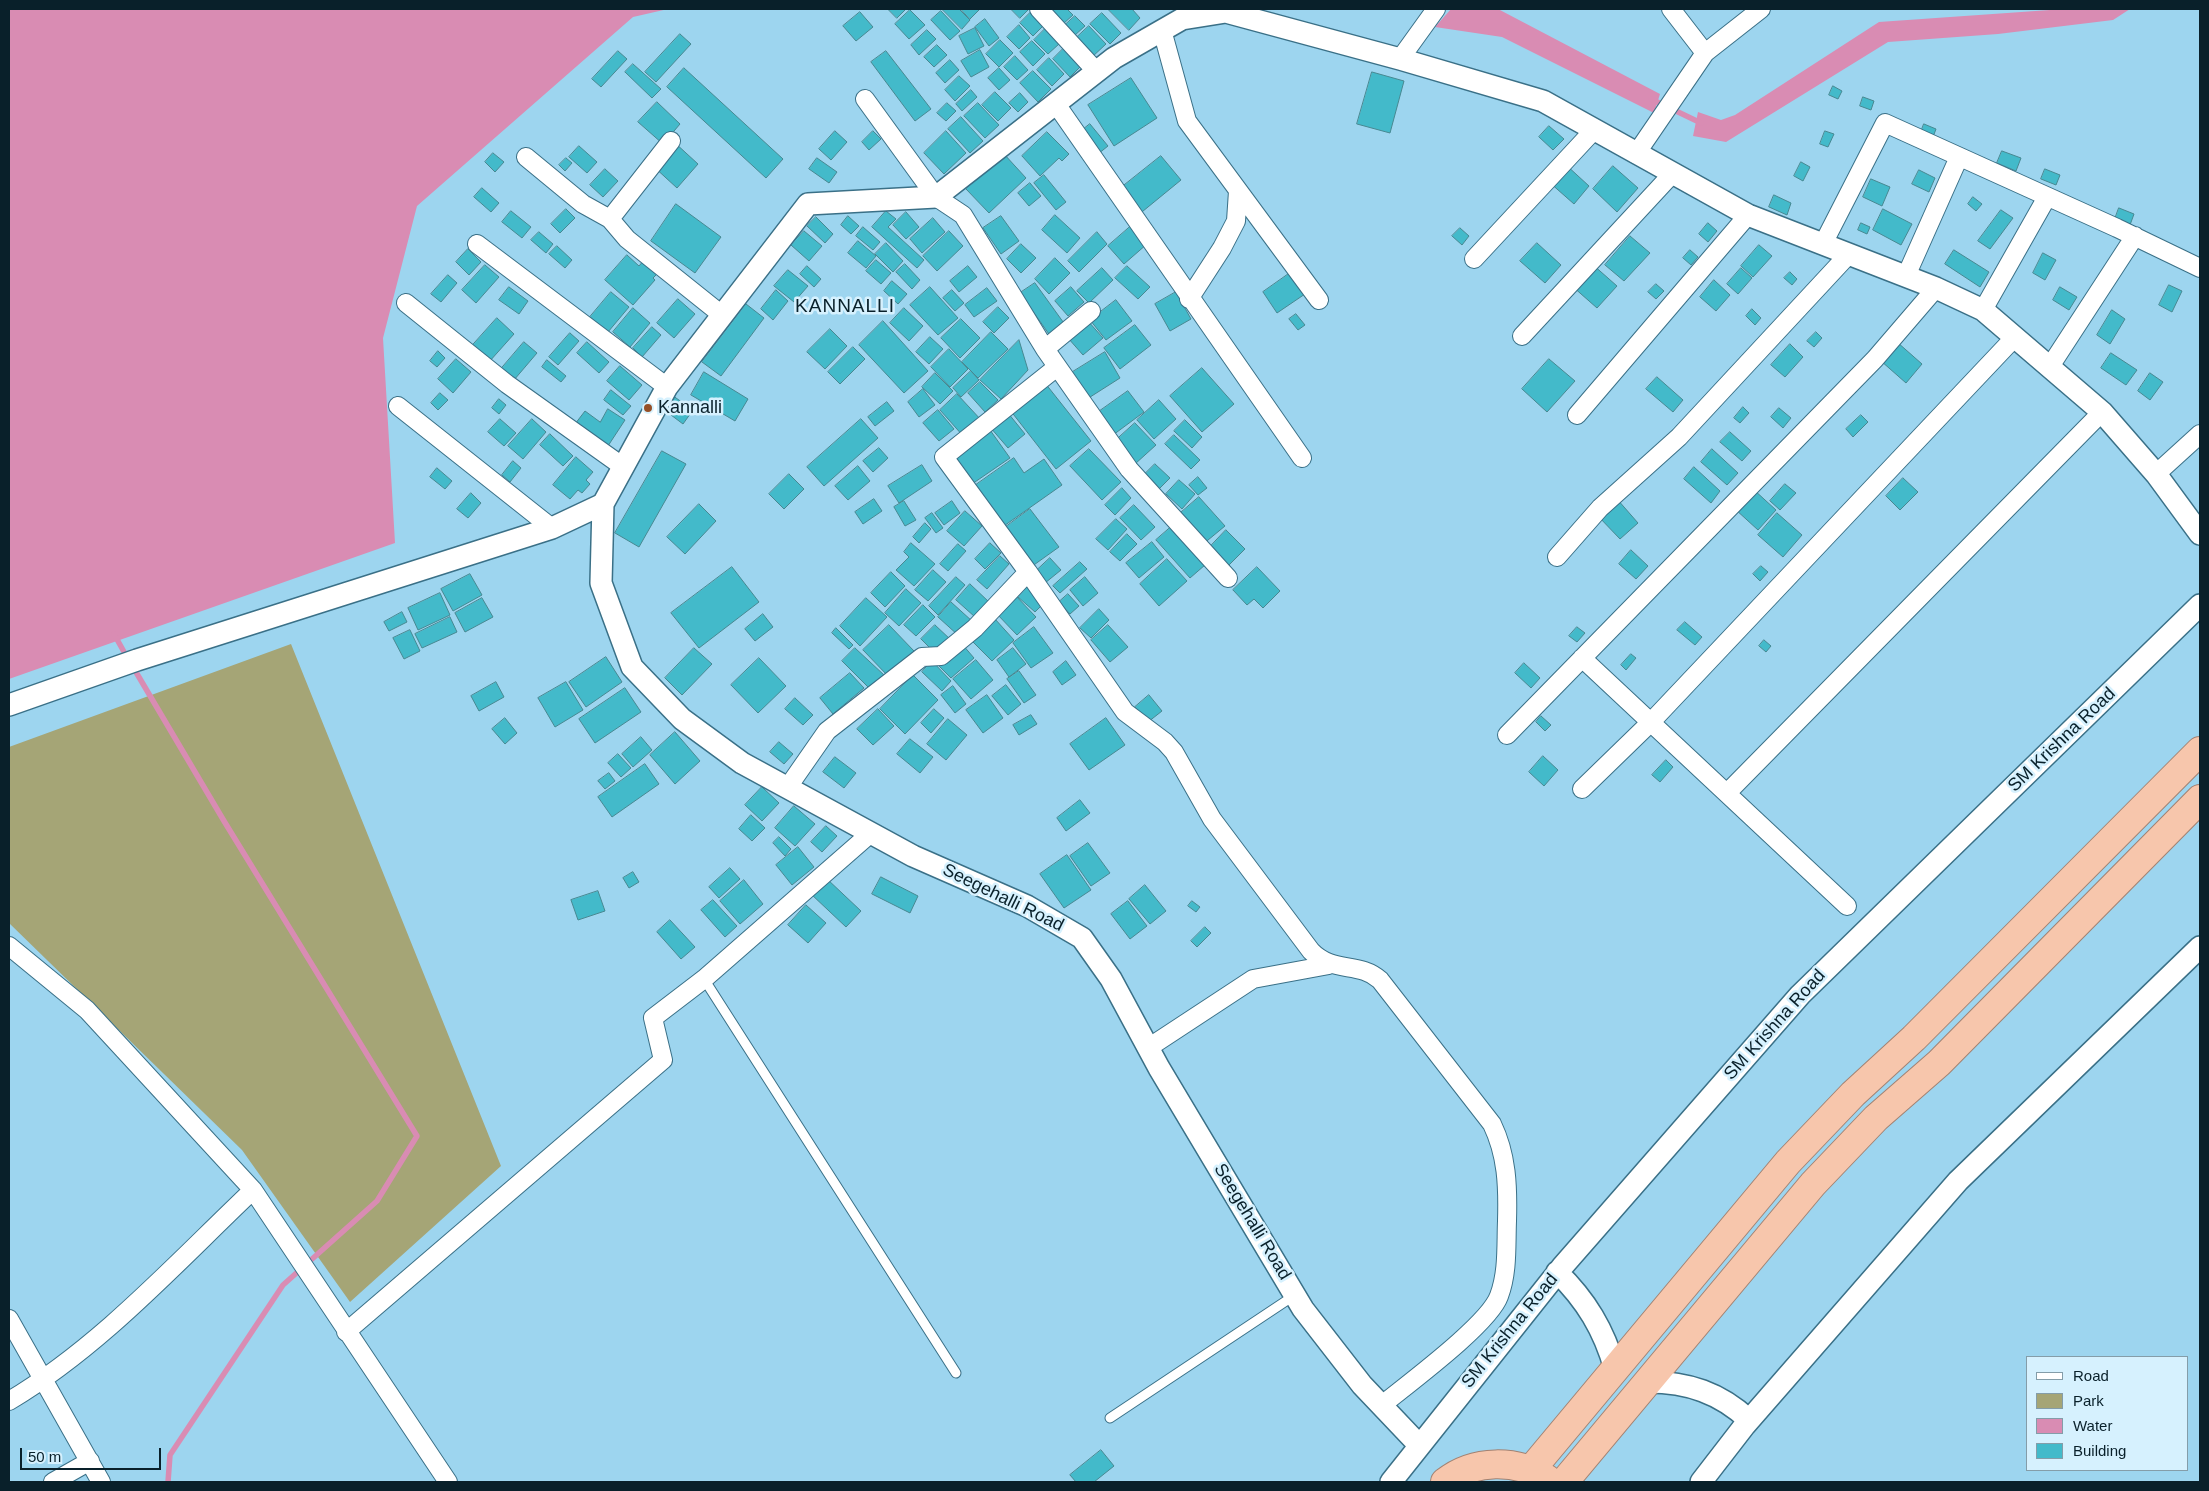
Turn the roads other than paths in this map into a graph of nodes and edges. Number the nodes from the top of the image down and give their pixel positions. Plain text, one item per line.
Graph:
1 (1039, 9) edge
2 (1436, 9) edge
3 (1671, 9) edge
4 (1761, 9) edge
5 (1162, 30) junction
6 (1704, 53) junction
7 (1400, 59) junction
8 (1097, 72) junction
9 (866, 98) dead end
10 (1056, 104) junction
11 (1594, 130) junction
12 (671, 140) dead end
13 (1636, 154) junction
14 (526, 157) dead end
15 (1959, 157) junction
16 (1673, 173) junction
17 (1238, 191) junction
18 (2047, 196) junction
19 (936, 197) junction
20 (1748, 215) junction
21 (610, 219) junction
22 (2135, 236) junction
23 (477, 244) dead end
24 (1823, 244) junction
25 (1849, 254) junction
26 (1474, 259) dead end
27 (2200, 268) edge
28 (1906, 276) junction
29 (1936, 288) junction
30 (1189, 299) junction
31 (1319, 300) dead end
32 (406, 303) dead end
33 (1983, 310) junction
34 (1092, 311) dead end
35 (722, 315) junction
36 (1522, 336) dead end
37 (2015, 338) junction
38 (1045, 349) junction
39 (1057, 367) junction
40 (2049, 368) junction
41 (667, 386) junction
42 (398, 406) dead end
43 (2102, 412) junction
44 (1577, 415) dead end
45 (2200, 434) edge
46 (1302, 458) dead end
47 (622, 466) junction
48 (2156, 474) junction
49 (603, 504) junction
50 (552, 528) junction
51 (2200, 534) edge
52 (1556, 557) dead end
53 (1028, 572) junction
54 (1228, 578) dead end
55 (2200, 605) edge
56 (1582, 658) junction
57 (9, 705) edge
58 (1651, 722) junction
59 (1507, 734) dead end
60 (2200, 751) edge
61 (788, 787) junction
62 (1582, 790) dead end
63 (1727, 793) junction
64 (2200, 799) edge
65 (871, 833) junction
66 (1847, 906) dead end
67 (9, 946) edge
68 (2200, 947) edge
69 (1329, 965) junction
70 (704, 979) junction
71 (1148, 1048) junction
72 (253, 1190) junction
73 (1557, 1272) junction
74 (1295, 1295) junction
75 (9, 1319) edge
76 (346, 1332) junction
77 (1615, 1369) junction
78 (956, 1372) dead end
79 (44, 1380) junction
80 (1648, 1382) junction
81 (9, 1402) edge
82 (1382, 1405) junction
83 (1110, 1418) dead end
84 (1749, 1420) junction
85 (1419, 1445) junction
86 (90, 1461) junction
87 (1540, 1476) edge
88 (53, 1482) edge
89 (101, 1482) edge
90 (448, 1482) edge
91 (1391, 1482) edge
92 (1445, 1482) edge
93 (1564, 1482) edge
94 (1701, 1482) edge

1 - 8 street
2 - 7 street
3 - 6 street
4 - 6 street
5 - 7 street
5 - 8 street
5 - 17 street
6 - 13 street
7 - 11 street
8 - 10 street
9 - 19 street
10 - 19 street
10 - 30 street
11 - 13 street
11 - 26 street
12 - 21 street
13 - 16 street
14 - 21 street
15 - 18 street
15 - 24 street
15 - 28 street
16 - 20 street
16 - 36 street
17 - 30 street
17 - 31 street
18 - 22 street
18 - 33 street
19 - 35 street
19 - 38 street
20 - 24 street
20 - 44 street
21 - 35 street
22 - 27 street
22 - 40 street
23 - 41 street
24 - 25 street
25 - 28 street
25 - 52 street
28 - 29 street
29 - 33 street
29 - 56 street
30 - 46 street
32 - 47 street
33 - 37 street
34 - 38 street
35 - 41 street
37 - 40 street
37 - 58 street
38 - 39 street
39 - 53 street
39 - 54 street
40 - 43 street
41 - 47 street
42 - 50 street
43 - 48 street
43 - 63 street
45 - 48 street
47 - 49 street
48 - 51 street
49 - 50 street
49 - 61 street, Seegehalli Road
50 - 57 street
53 - 61 street
53 - 69 street
55 - 73 street, SM Krishna Road
56 - 58 street
56 - 59 street
58 - 62 street
58 - 63 street
60 - 77 highway
61 - 65 street, Seegehalli Road
63 - 66 street
64 - 80 highway
65 - 70 street
65 - 71 street, Seegehalli Road
67 - 72 street
68 - 84 street
69 - 71 street
69 - 82 street
70 - 76 street
70 - 78 lane
71 - 74 street, Seegehalli Road
72 - 76 street
72 - 79 street
73 - 77 street
73 - 85 street, SM Krishna Road
74 - 82 street, Seegehalli Road
74 - 83 lane
75 - 79 street
76 - 90 street
77 - 87 highway
79 - 81 street
79 - 86 street
80 - 84 street
80 - 93 highway
82 - 85 street, Seegehalli Road
84 - 94 street
85 - 91 street, SM Krishna Road
86 - 88 street
86 - 89 street
87 - 92 highway

